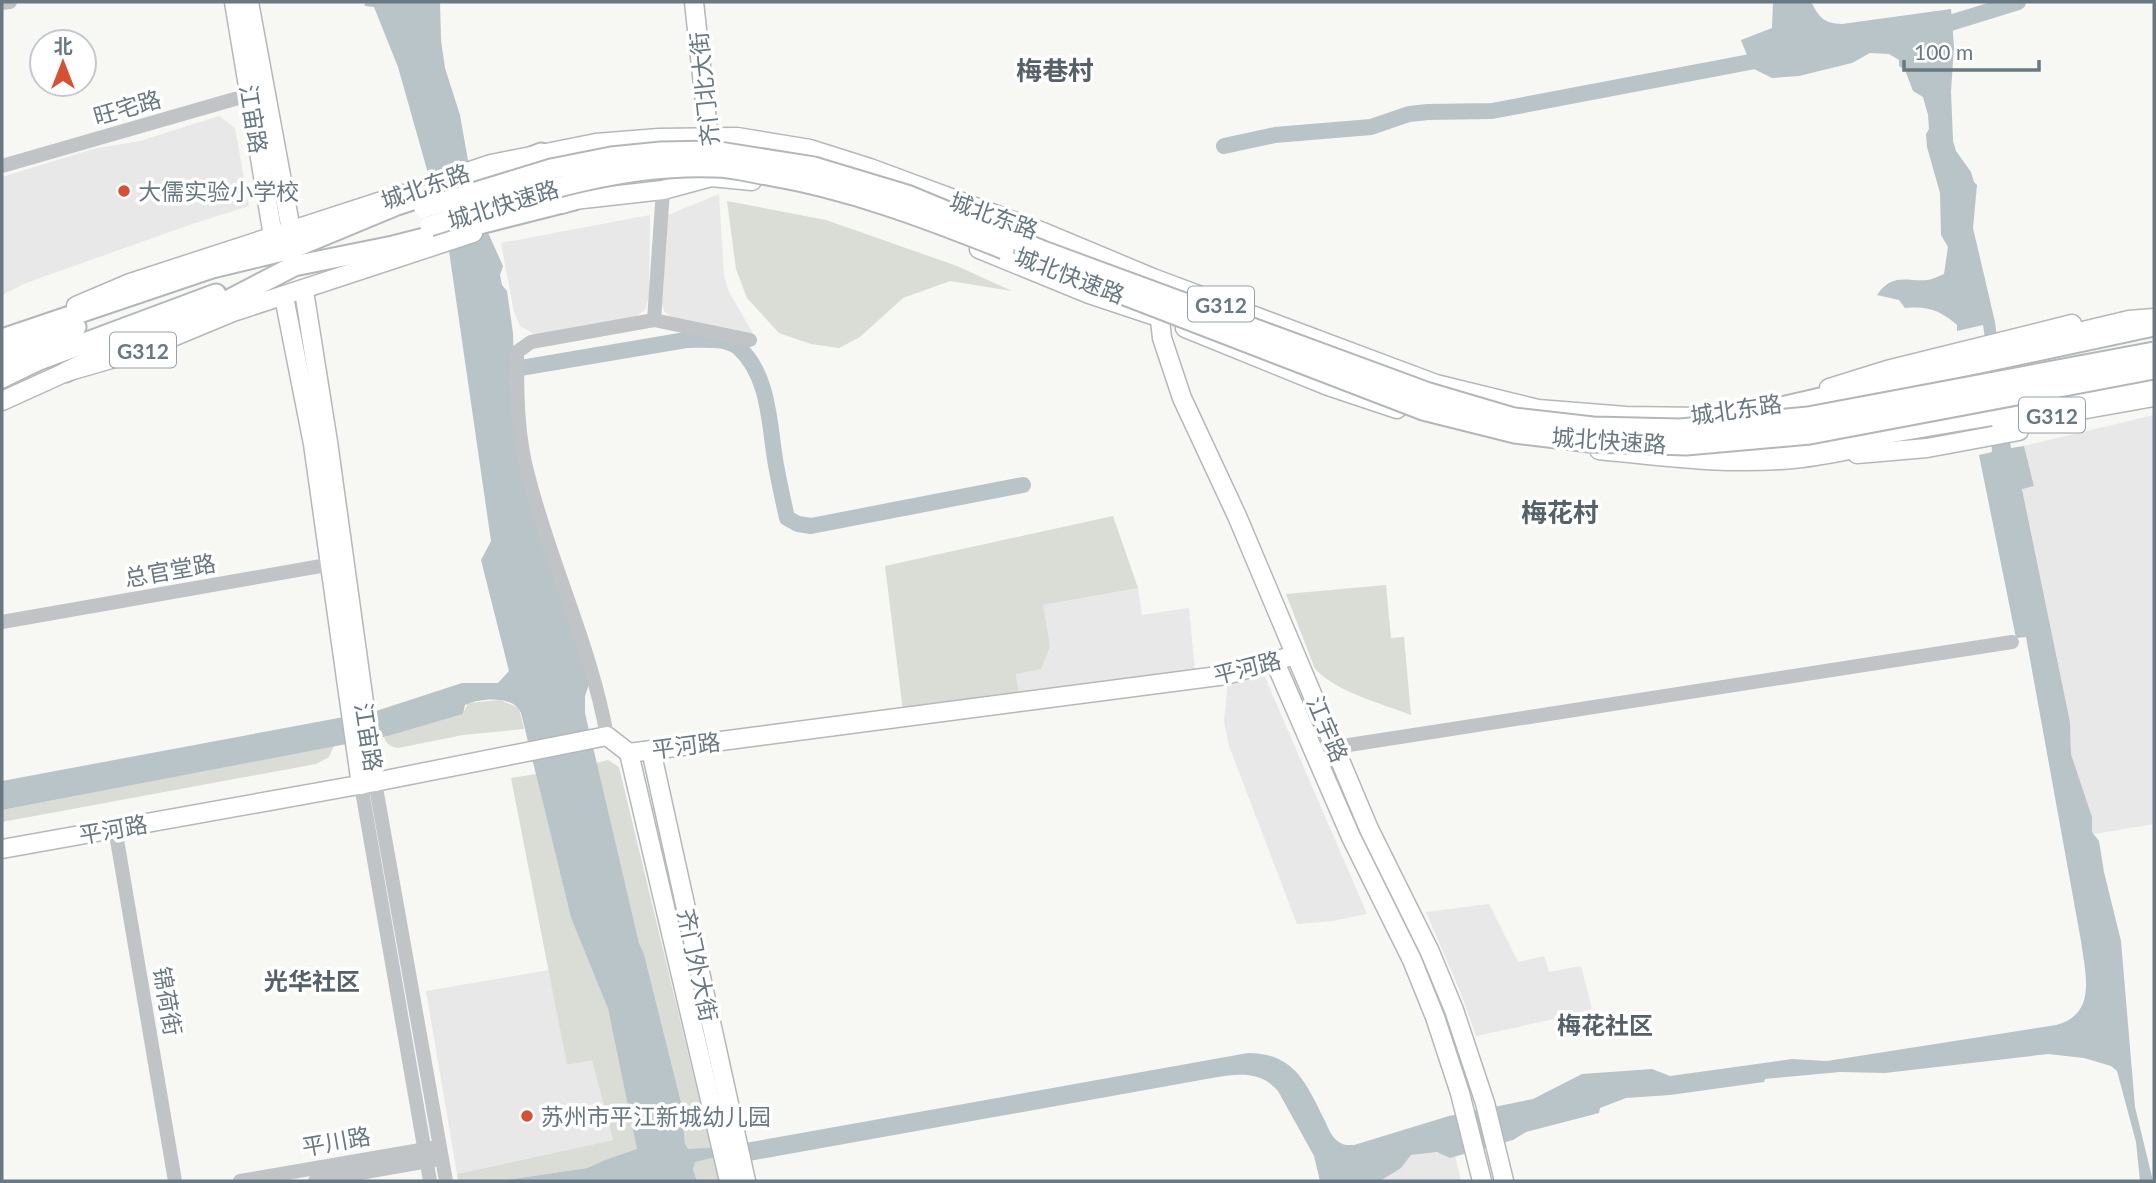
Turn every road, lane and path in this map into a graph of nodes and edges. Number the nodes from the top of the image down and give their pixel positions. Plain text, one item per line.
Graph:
1 (10, 2) edge
2 (234, 2) edge
3 (249, 2) edge
4 (694, 2) edge
5 (2, 3) edge
6 (258, 92) junction
7 (709, 137) junction
8 (541, 153) junction
9 (2, 166) edge
10 (711, 177) junction
11 (663, 190) junction
12 (574, 200) junction
13 (287, 245) junction
14 (1153, 278) junction
15 (304, 290) junction
16 (284, 297) junction
17 (2154, 307) edge
18 (1161, 318) junction
19 (2154, 318) edge
20 (654, 320) junction
21 (2154, 326) edge
22 (2, 339) edge
23 (750, 340) dead end
24 (2154, 352) edge
25 (2, 359) edge
26 (2154, 369) edge
27 (66, 372) junction
28 (2, 378) edge
29 (2154, 388) edge
30 (2154, 397) edge
31 (2, 401) edge
32 (2154, 406) edge
33 (1768, 407) junction
34 (1591, 434) junction
35 (1801, 458) junction
36 (337, 563) junction
37 (2, 622) edge
38 (2012, 642) dead end
39 (1295, 655) junction
40 (1275, 662) junction
41 (601, 738) junction
42 (1336, 747) junction
43 (651, 750) junction
44 (629, 753) junction
45 (368, 784) junction
46 (115, 828) junction
47 (2, 849) edge
48 (727, 1136) junction
49 (441, 1153) junction
50 (426, 1155) junction
51 (445, 1178) edge
52 (430, 1180) edge
53 (737, 1180) edge
54 (175, 1181) edge
55 (240, 1181) edge
56 (315, 1181) edge
57 (1482, 1181) edge
58 (1504, 1181) edge

1 - 5 street
2 - 6 main road, 江宙路
3 - 6 main road, 江宙路
4 - 7 main road, 齐门北大街
6 - 9 street, 旺宅路
6 - 13 main road, 江宙路
7 - 8 main road, 城北东路 / G312
7 - 10 main road, 齐门北大街
7 - 14 main road, 城北东路 / G312
8 - 13 highway
8 - 13 main road, 城北东路 / G312
10 - 11 main road, 城北东路 / G312
10 - 18 main road, 城北东路 / G312
11 - 12 main road, 城北东路 / G312
11 - 20 street
12 - 13 highway
12 - 15 main road, 城北东路 / G312
13 - 22 highway
13 - 25 highway, 城北快速路
13 - 27 highway
13 - 28 highway, 城北快速路
13 - 34 highway, 城北快速路, bridge
14 - 18 main road, 江宇路
14 - 33 main road, 城北东路 / G312
15 - 16 main road, 城北东路 / G312
15 - 36 main road, 江宙路
16 - 27 main road, 城北东路 / G312
16 - 36 main road, 江宙路
17 - 33 main road
18 - 35 main road, 城北东路 / G312
18 - 39 main road, 江宇路
19 - 33 main road, 城北东路 / G312
20 - 23 street
20 - 41 street
21 - 34 highway, bridge
24 - 34 highway, 城北快速路, bridge
26 - 34 highway, 城北快速路, bridge
27 - 31 main road, 城北东路 / G312
29 - 34 highway, bridge
30 - 35 main road, 城北东路 / G312
32 - 35 main road
36 - 37 street, 总官堂路
36 - 45 main road, 江宙路
38 - 42 street
39 - 40 main road, 平河路
39 - 42 main road, 江宇路
40 - 43 main road, 平河路
40 - 57 main road, 江宇路
41 - 44 main road, 平河路
41 - 45 main road, 平河路
42 - 58 main road, 江宇路
43 - 44 main road, 平河路
43 - 48 main road, 齐门外大街
44 - 48 main road, 齐门外大街
45 - 46 main road, 平河路
45 - 49 street, 江宙路
45 - 50 street, 江宙路
46 - 47 main road, 平河路
46 - 54 street, 锦荷街
48 - 53 main road, 齐门外大街
49 - 50 street, 平川路
49 - 51 street, 江宙路
50 - 52 street, 江宙路
50 - 55 street, 平川路
50 - 56 street, 平川路

